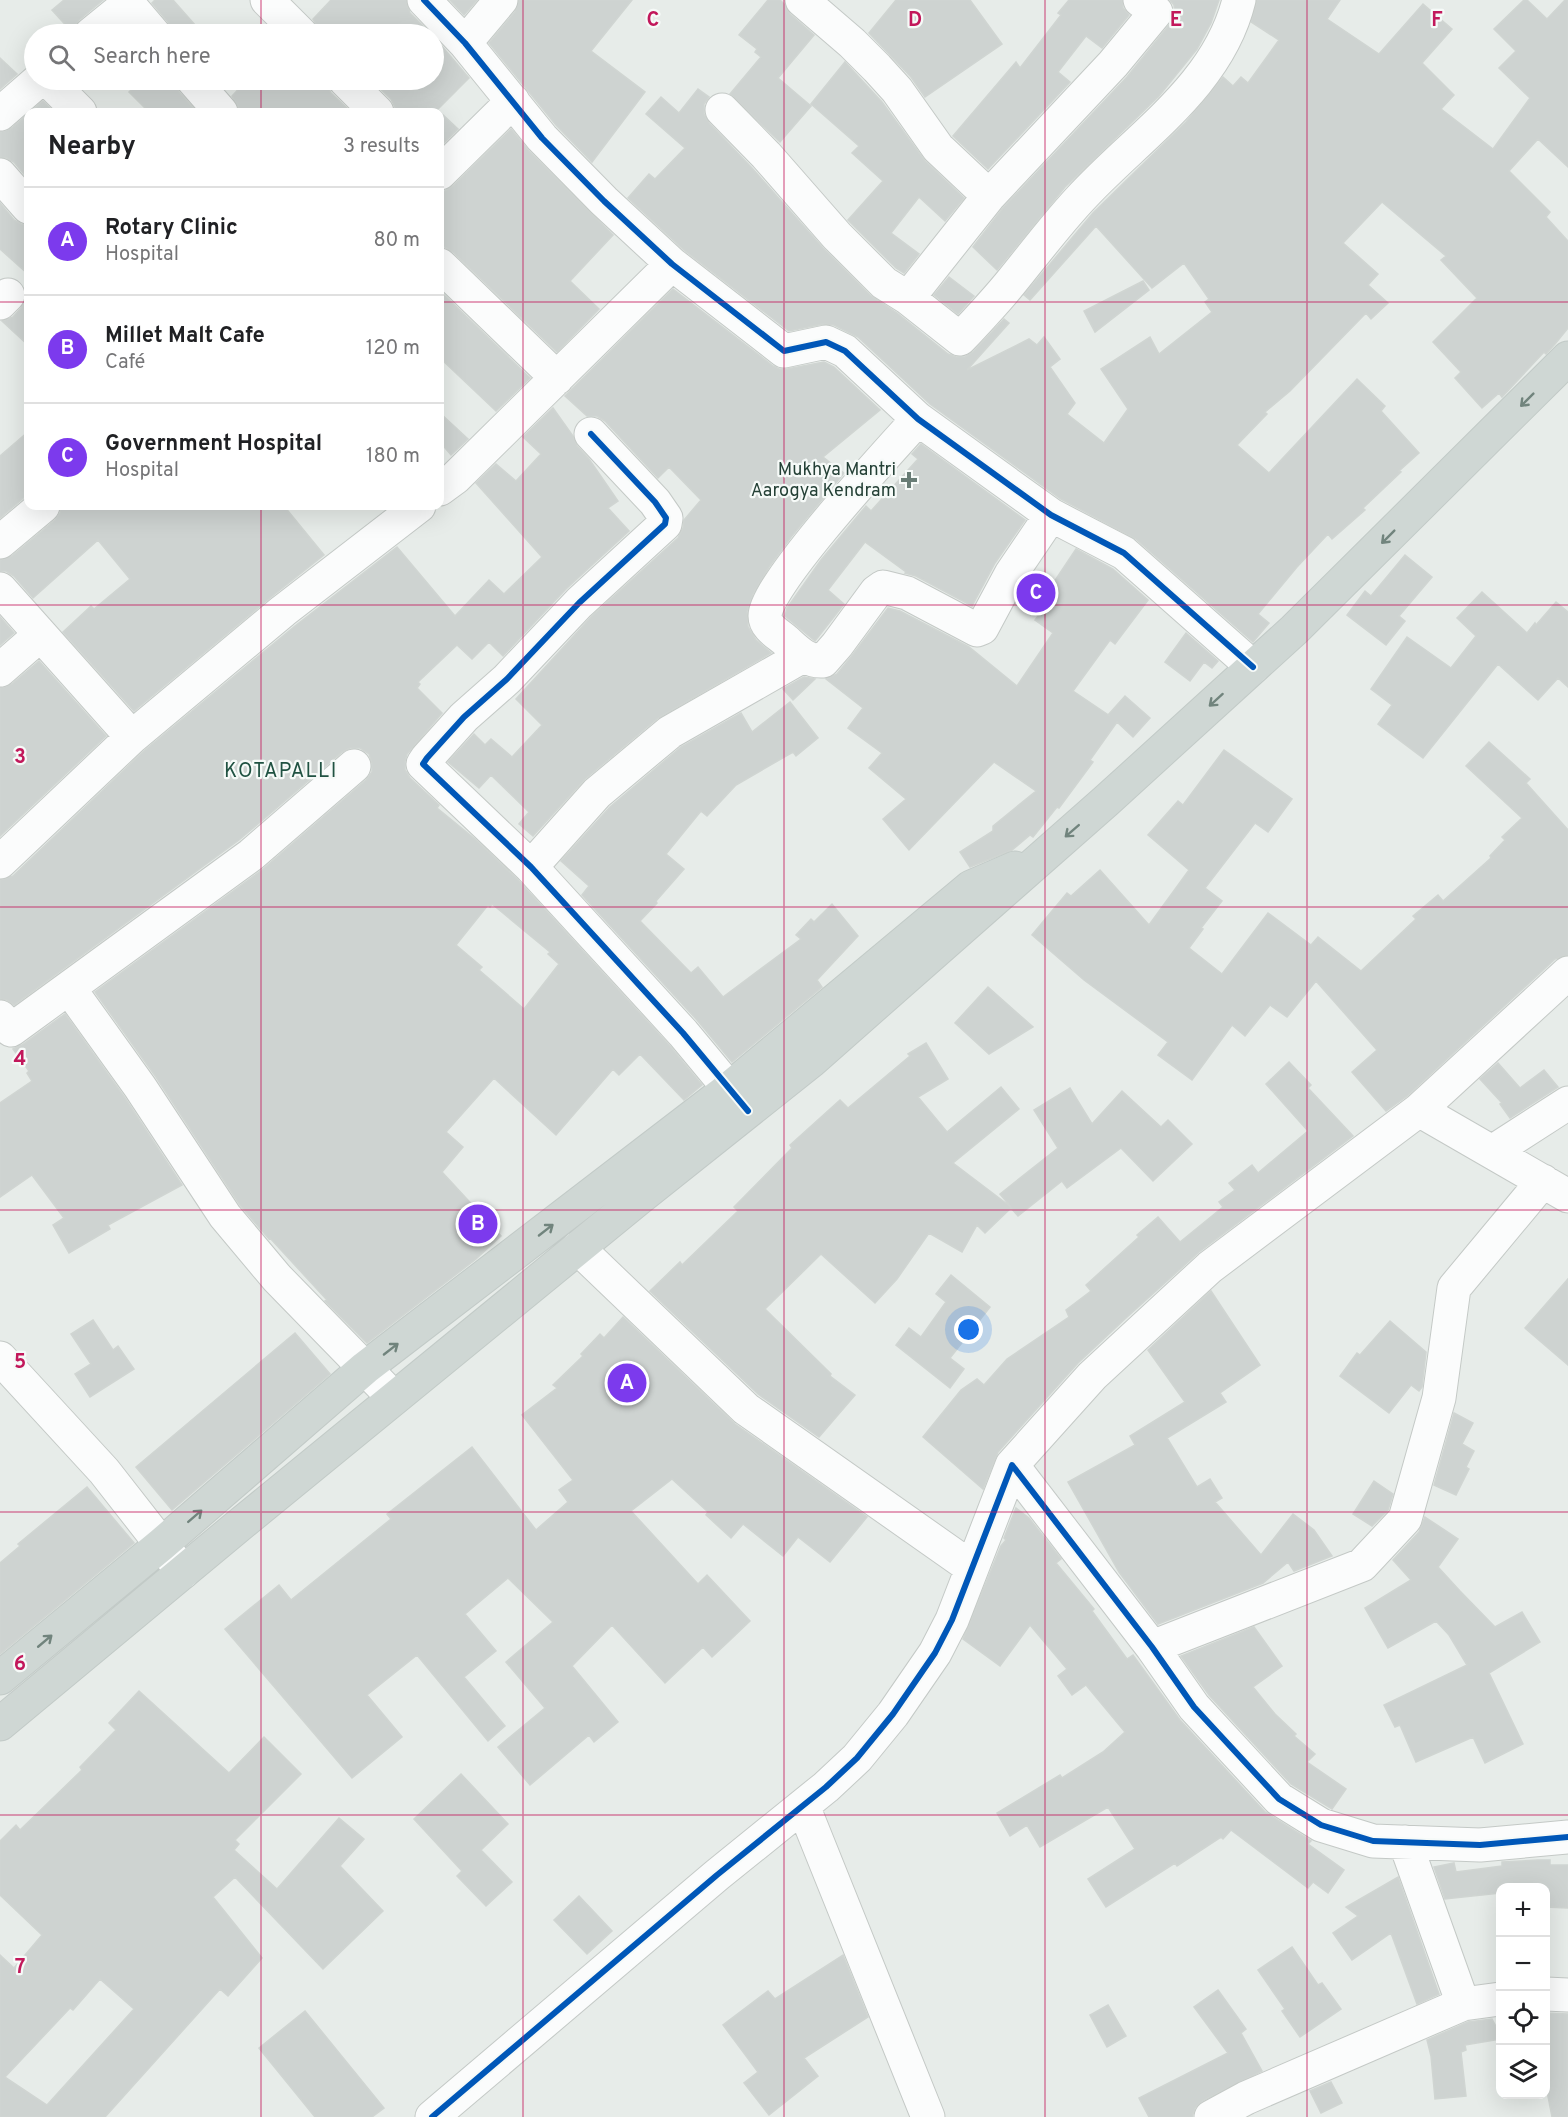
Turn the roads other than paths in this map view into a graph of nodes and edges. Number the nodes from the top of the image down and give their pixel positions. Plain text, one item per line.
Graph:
1 (267, 0) edge
2 (424, 0) edge
3 (501, 0) edge
4 (802, 0) edge
5 (1140, 0) edge
6 (1239, 0) edge
7 (126, 2) edge
8 (102, 24) edge
9 (145, 24) edge
10 (291, 24) edge
11 (465, 43) junction
12 (28, 90) edge
13 (58, 90) edge
14 (202, 90) edge
15 (355, 90) edge
16 (513, 101) junction
17 (76, 108) edge
18 (218, 108) edge
19 (373, 108) edge
20 (722, 110) dead end
21 (0, 114) edge
22 (444, 170) edge
23 (0, 175) edge
24 (989, 196) junction
25 (24, 202) edge
26 (672, 264) junction
27 (444, 269) edge
28 (908, 298) junction
29 (1568, 358) edge
30 (557, 378) junction
31 (918, 419) junction
32 (591, 434) dead end
33 (444, 486) edge
34 (38, 510) edge
35 (414, 510) edge
36 (1051, 515) junction
37 (0, 542) edge
38 (0, 589) edge
39 (40, 635) junction
40 (803, 656) junction
41 (1253, 667) junction
42 (0, 670) edge
43 (132, 737) junction
44 (354, 766) dead end
45 (0, 862) edge
46 (531, 867) junction
47 (1568, 973) edge
48 (69, 988) junction
49 (0, 1017) edge
50 (739, 1100) junction
51 (1568, 1102) edge
52 (1419, 1110) junction
53 (1492, 1152) junction
54 (1555, 1189) edge
55 (578, 1248) junction
56 (0, 1358) edge
57 (365, 1368) junction
58 (394, 1398) junction
59 (1012, 1466) junction
60 (162, 1544) junction
61 (972, 1568) junction
62 (183, 1572) junction
63 (1152, 1647) junction
64 (0, 1678) edge
65 (0, 1724) edge
66 (803, 1806) junction
67 (1568, 1837) edge
68 (1405, 1842) junction
69 (1550, 1994) edge
70 (1568, 1995) edge
71 (1496, 2000) edge
72 (1463, 2004) junction
73 (432, 2117) edge
74 (928, 2117) edge
75 (1211, 2117) edge

1 - 10 street
2 - 11 street
3 - 11 street
4 - 24 street
5 - 24 street
6 - 28 street
7 - 8 street
7 - 9 street
11 - 16 street
12 - 21 street
13 - 17 street
14 - 18 street
15 - 19 street
16 - 22 street
16 - 26 street
20 - 28 street
23 - 25 street
24 - 28 street
26 - 30 street
26 - 31 street
27 - 30 street
29 -> 41 main road
30 - 33 street
31 - 36 street
31 - 40 street
32 - 46 street
34 - 37 street
35 - 43 street
36 - 40 street
36 - 41 street
38 - 39 street
39 - 42 street
39 - 43 street
40 - 46 street
41 -> 50 main road
43 - 45 street
44 - 48 street
46 - 50 street
47 - 52 street
48 - 49 street
48 - 57 street
50 - 55 main road
57 -> 50 main road
51 - 53 street
52 - 53 street
52 - 59 street
53 - 54 street
54 - 63 street
55 - 58 main road
55 - 61 street
56 - 60 street
57 - 58 street
60 -> 57 main road
58 - 62 main road
59 - 61 street
59 - 63 street
60 - 62 street
64 -> 60 main road
61 - 66 street
62 - 65 main road
63 - 68 street
66 - 73 street
66 - 74 street
67 - 68 street
68 - 72 street
69 - 70 street
71 - 72 street
72 - 75 street

